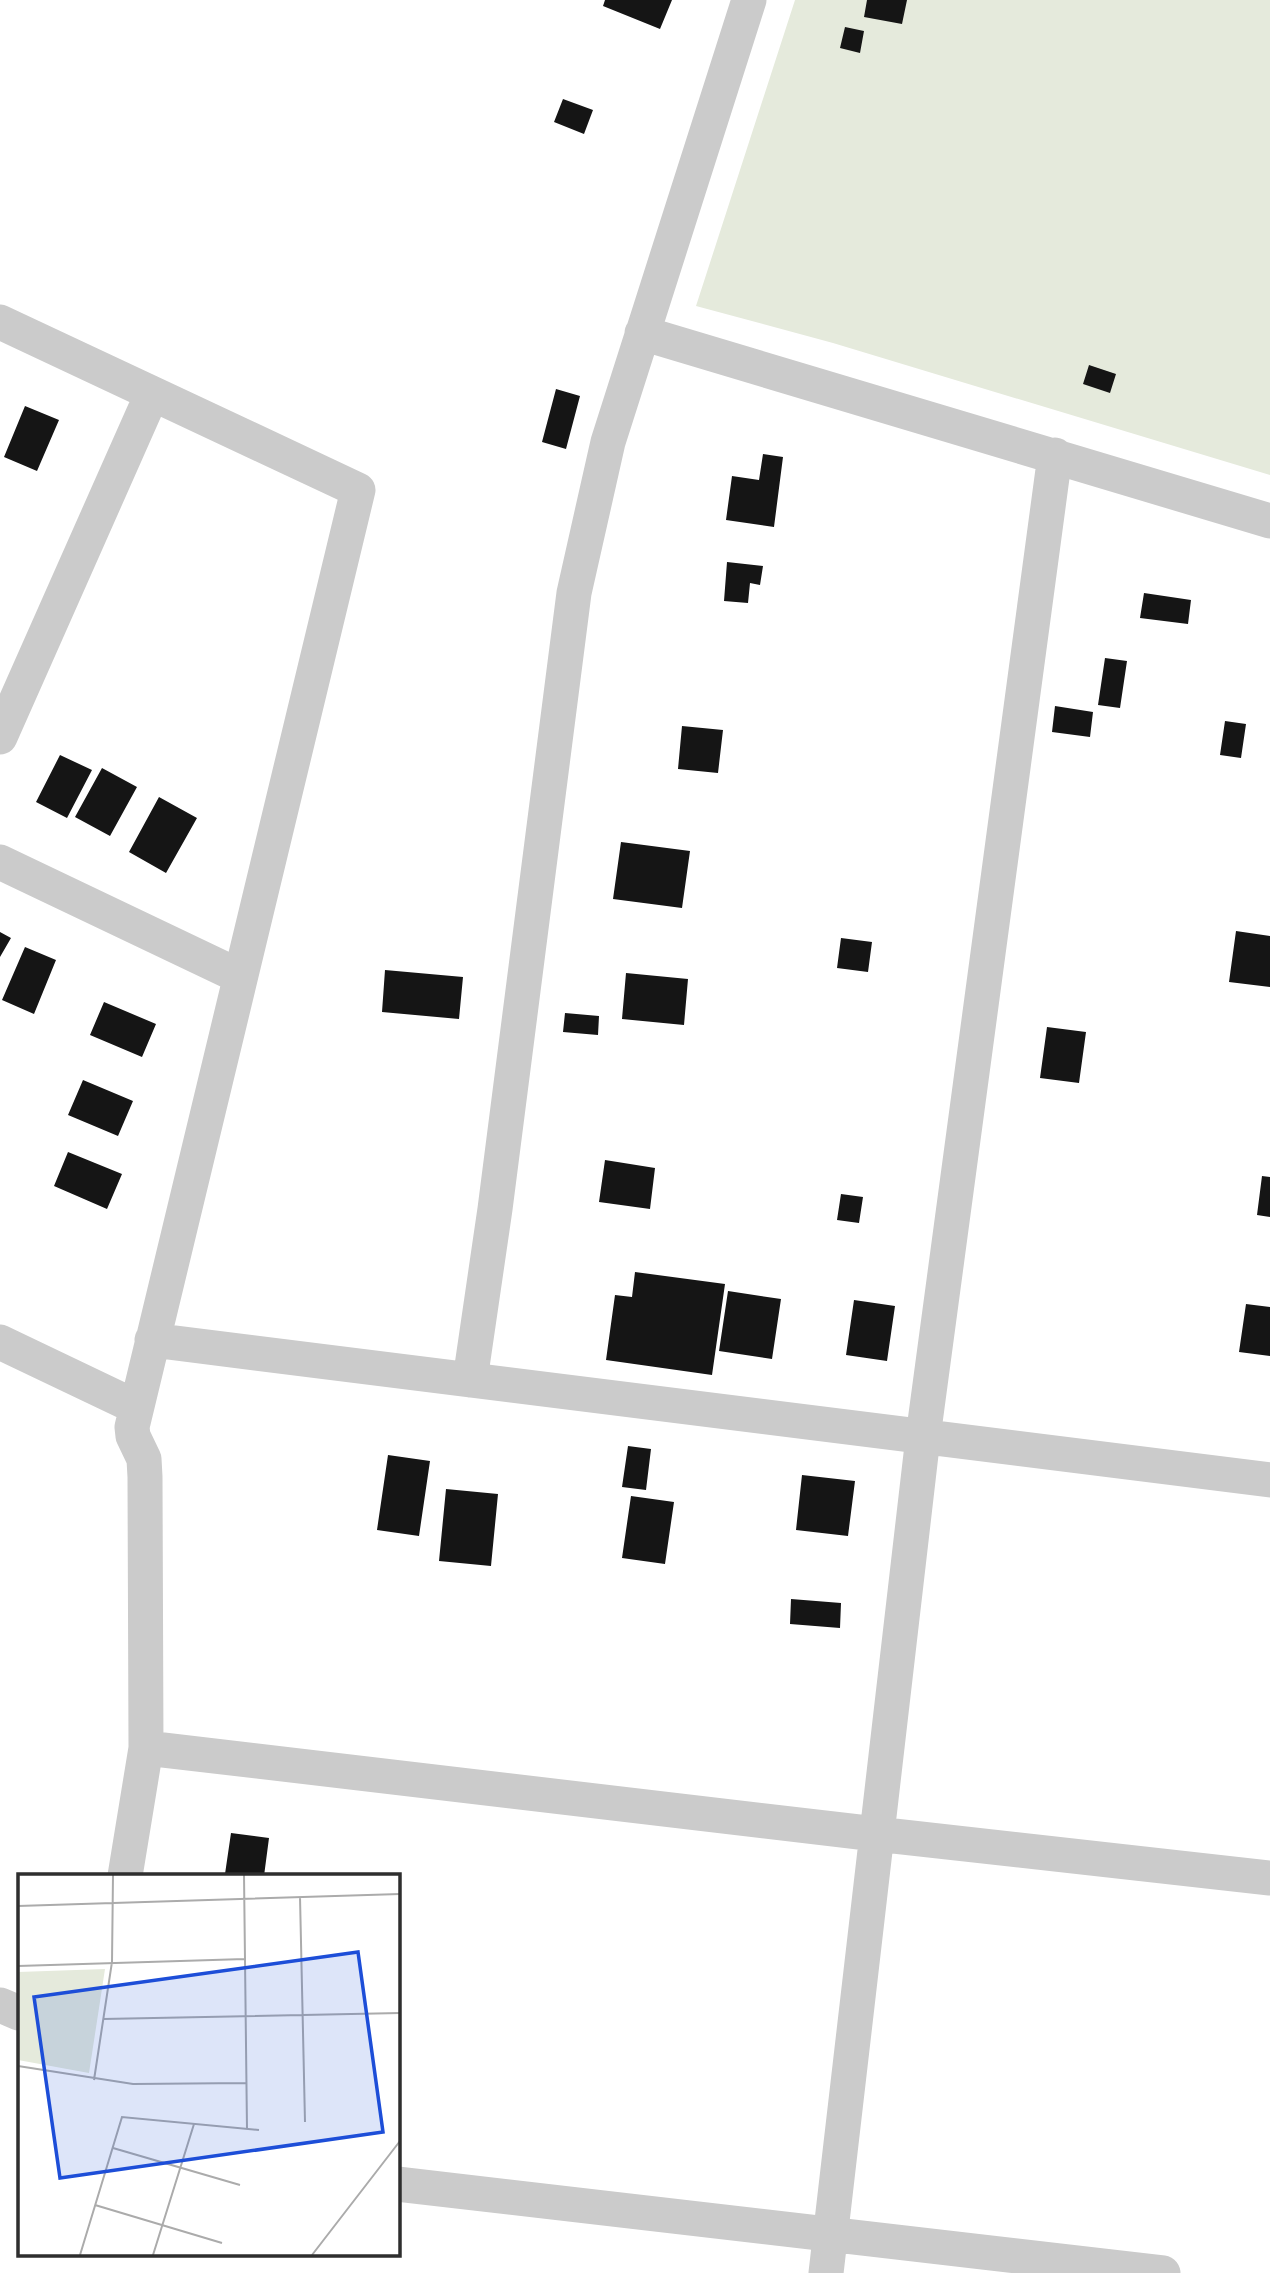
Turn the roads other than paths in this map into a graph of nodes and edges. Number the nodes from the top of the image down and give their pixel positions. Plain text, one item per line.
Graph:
1 (750, 0) edge
2 (0, 322) edge
3 (642, 332) junction
4 (152, 394) junction
5 (1055, 455) junction
6 (1270, 521) edge
7 (0, 737) edge
8 (0, 862) edge
9 (239, 976) junction
10 (152, 1340) junction
11 (0, 1342) edge
12 (470, 1380) junction
13 (135, 1412) junction
14 (923, 1437) junction
15 (1270, 1480) edge
16 (146, 1748) junction
17 (876, 1834) junction
18 (125, 1874) edge
19 (1270, 1878) edge
20 (0, 2005) edge
21 (18, 2013) edge
22 (399, 2183) edge
23 (829, 2235) junction
24 (826, 2273) edge
25 (1163, 2273) edge

1 - 3 street
2 - 4 street
3 - 5 street
3 - 12 street
4 - 7 street
4 - 9 street
5 - 6 street
5 - 14 street
8 - 9 street
9 - 10 street
10 - 12 street
10 - 13 street
11 - 13 street
12 - 14 street
13 - 16 street
14 - 15 street
14 - 17 street
16 - 17 street
16 - 18 street
17 - 19 street
17 - 23 street
20 - 21 street
22 - 23 street
23 - 24 street
23 - 25 street

